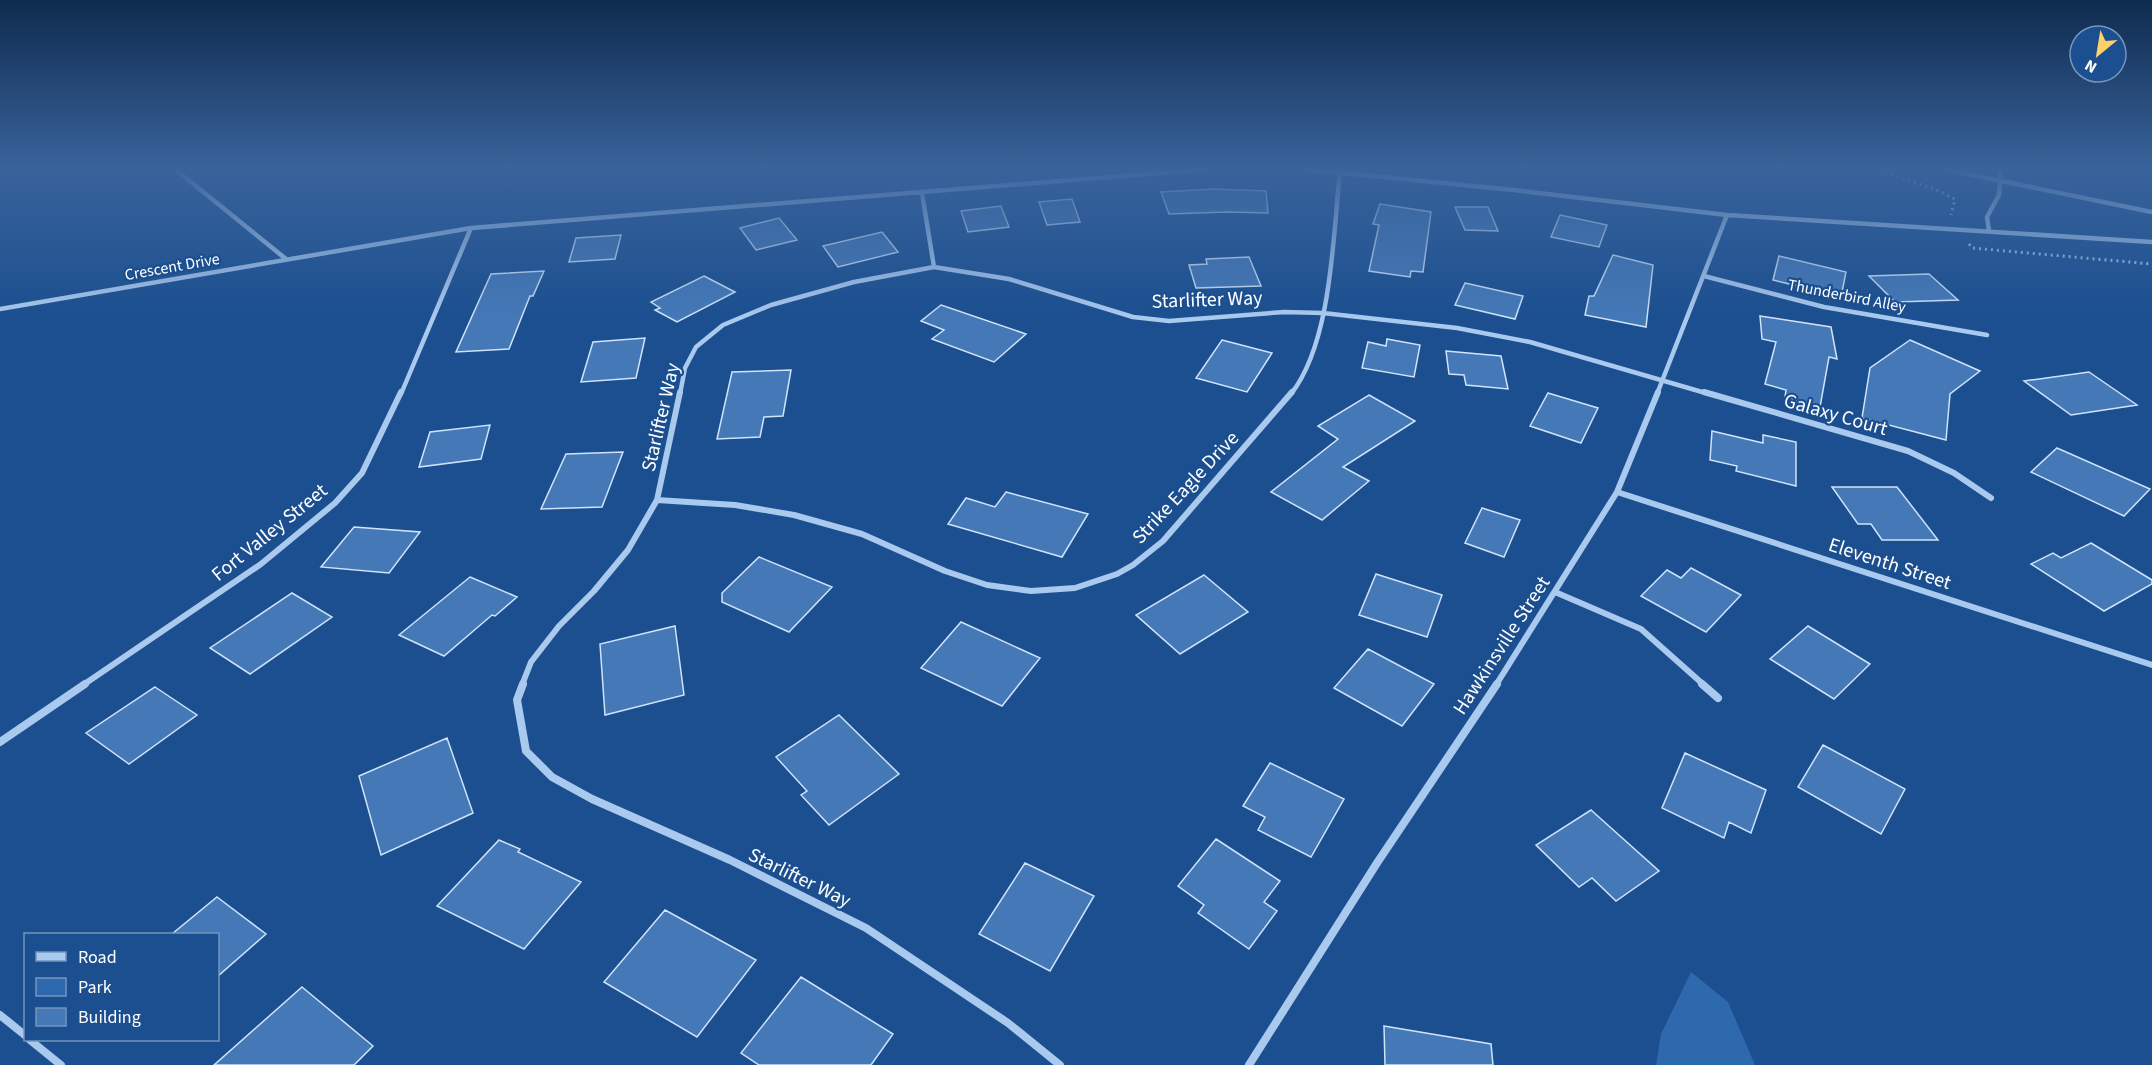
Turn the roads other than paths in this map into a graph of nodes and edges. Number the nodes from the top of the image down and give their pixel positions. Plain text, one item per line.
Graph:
1 (236, 219) edge
2 (591, 219) edge
3 (926, 219) edge
4 (1334, 219) edge
5 (1724, 219) edge
6 (1799, 219) edge
7 (1987, 219) edge
8 (471, 228) junction
9 (1989, 231) junction
10 (2152, 242) edge
11 (286, 259) junction
12 (934, 267) junction
13 (1704, 276) junction
14 (0, 309) edge
15 (1323, 313) junction
16 (1987, 335) dead end
17 (1664, 379) junction
18 (1617, 492) junction
19 (1991, 498) dead end
20 (657, 500) junction
21 (1555, 591) junction
22 (2152, 665) edge
23 (1718, 698) dead end
24 (0, 742) edge
25 (0, 1016) edge
26 (24, 1034) edge
27 (31, 1041) edge
28 (61, 1065) edge
29 (1060, 1065) edge
30 (1249, 1065) edge

1 - 11 street
2 - 8 street, Crescent Drive
3 - 12 street
4 - 15 street, Strike Eagle Drive
5 - 13 street, Hawkinsville Street
6 - 9 street
7 - 9 street
8 - 11 street, Crescent Drive
8 - 24 street, Fort Valley Street
9 - 10 street
11 - 14 street, Crescent Drive
12 - 15 street, Starlifter Way
12 - 20 street, Starlifter Way
13 - 16 street, Thunderbird Alley
13 - 17 street, Hawkinsville Street
15 - 17 street, Starlifter Way
15 - 20 street, Strike Eagle Drive
17 - 18 street, Hawkinsville Street
17 - 19 street, Galaxy Court
18 - 21 street, Hawkinsville Street
18 - 22 street, Eleventh Street
20 - 29 street, Starlifter Way
21 - 23 street
21 - 30 street, Hawkinsville Street
25 - 26 street
27 - 28 street

